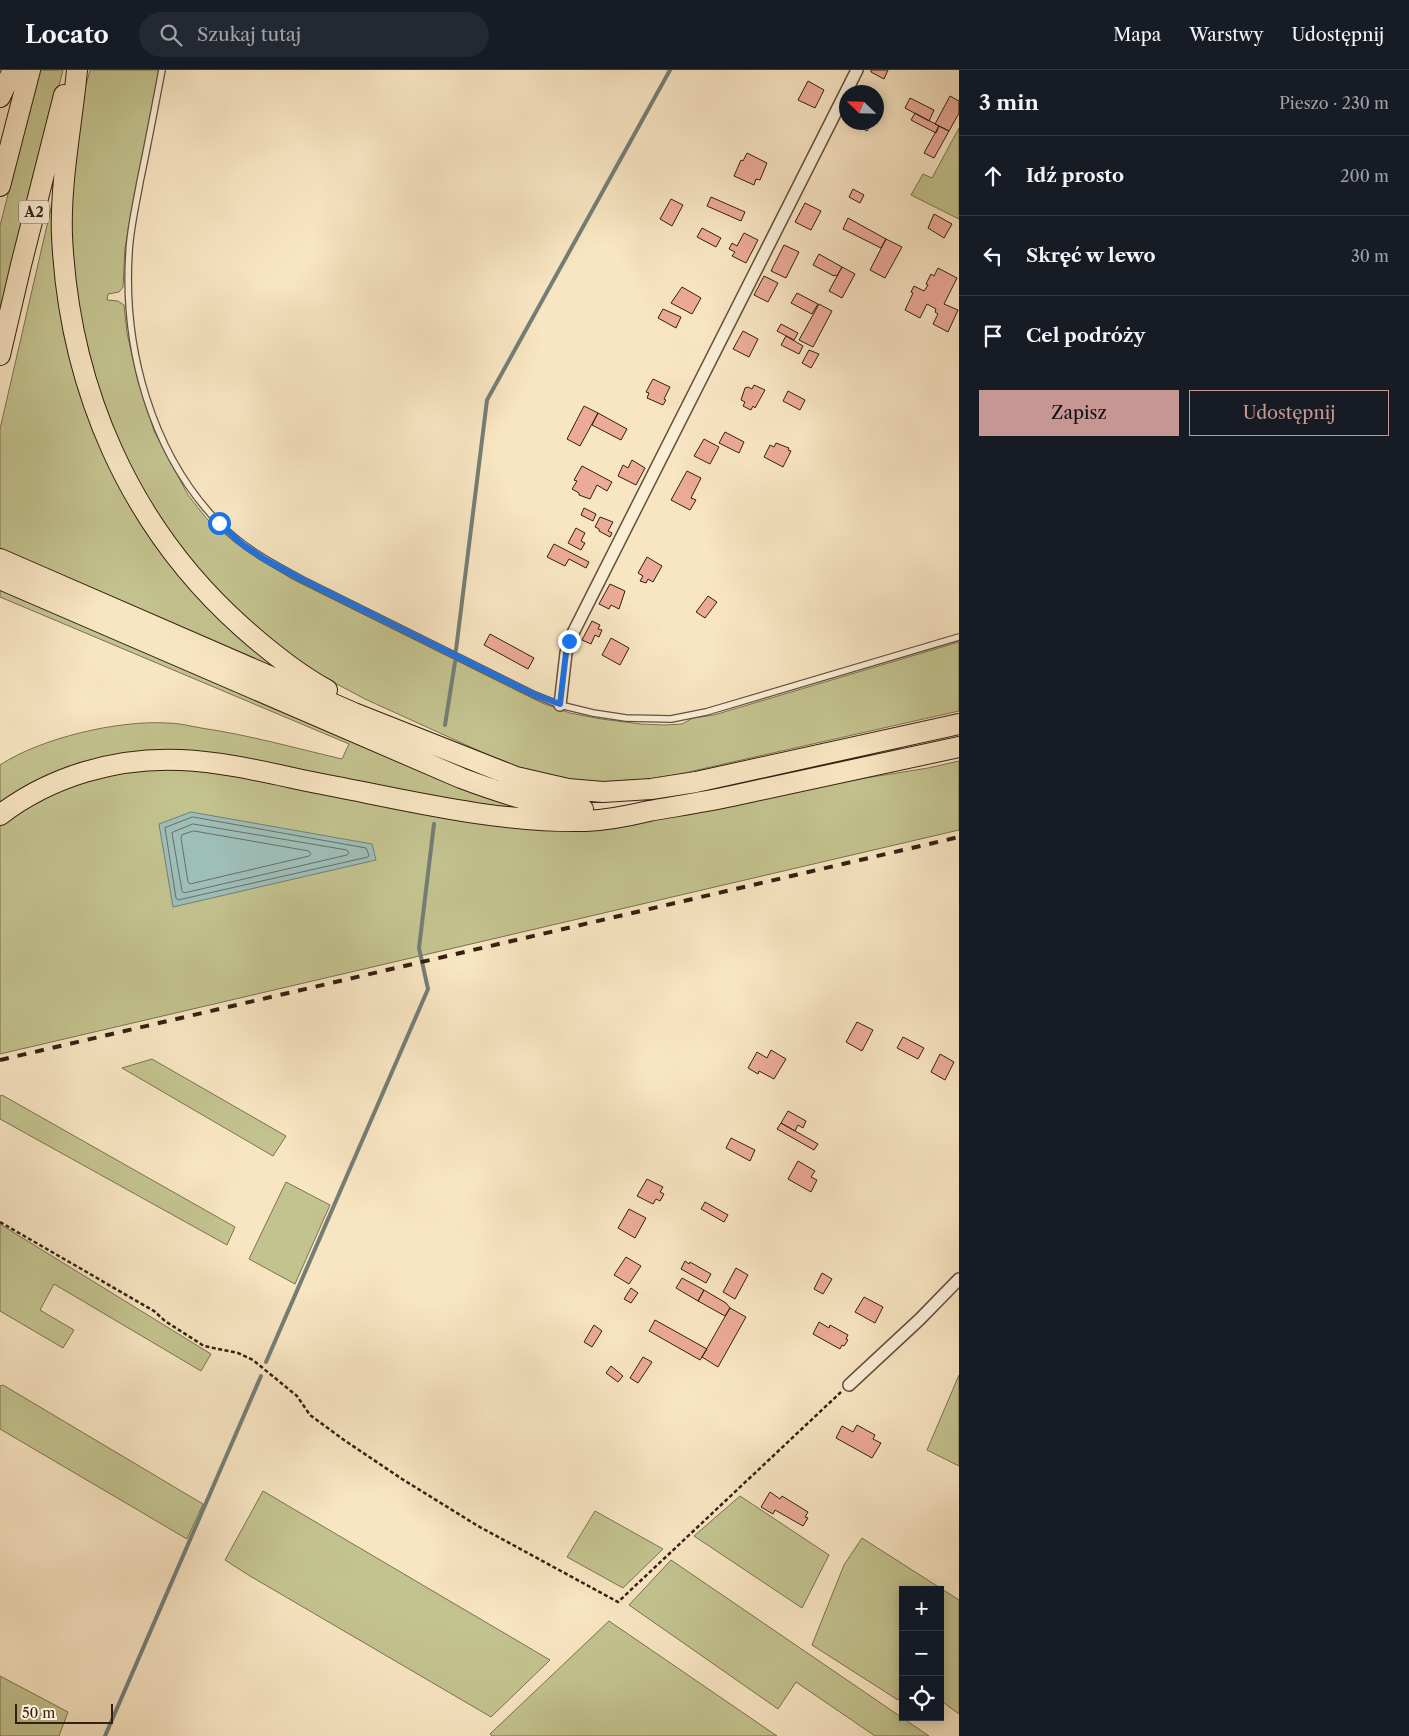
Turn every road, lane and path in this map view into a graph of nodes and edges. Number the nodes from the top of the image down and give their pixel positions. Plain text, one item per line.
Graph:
1 (13, 70) edge
2 (30, 70) edge
3 (71, 70) edge
4 (78, 70) edge
5 (162, 70) edge
6 (857, 70) edge
7 (0, 97) edge
8 (0, 186) edge
9 (0, 355) edge
10 (0, 559) edge
11 (0, 579) edge
12 (959, 637) edge
13 (560, 704) junction
14 (959, 724) edge
15 (420, 738) junction
16 (959, 747) edge
17 (650, 811) junction
18 (0, 815) edge
19 (0, 1222) edge
20 (959, 1279) edge
21 (849, 1384) joint

1 - 7 highway
2 - 8 highway
3 - 9 highway, A2
4 - 15 highway
5 - 13 lane
6 - 13 street
10 - 15 highway
11 - 17 highway
12 - 13 lane
14 - 15 highway
16 - 17 highway
17 - 18 highway
19 - 21 path
20 - 21 street

